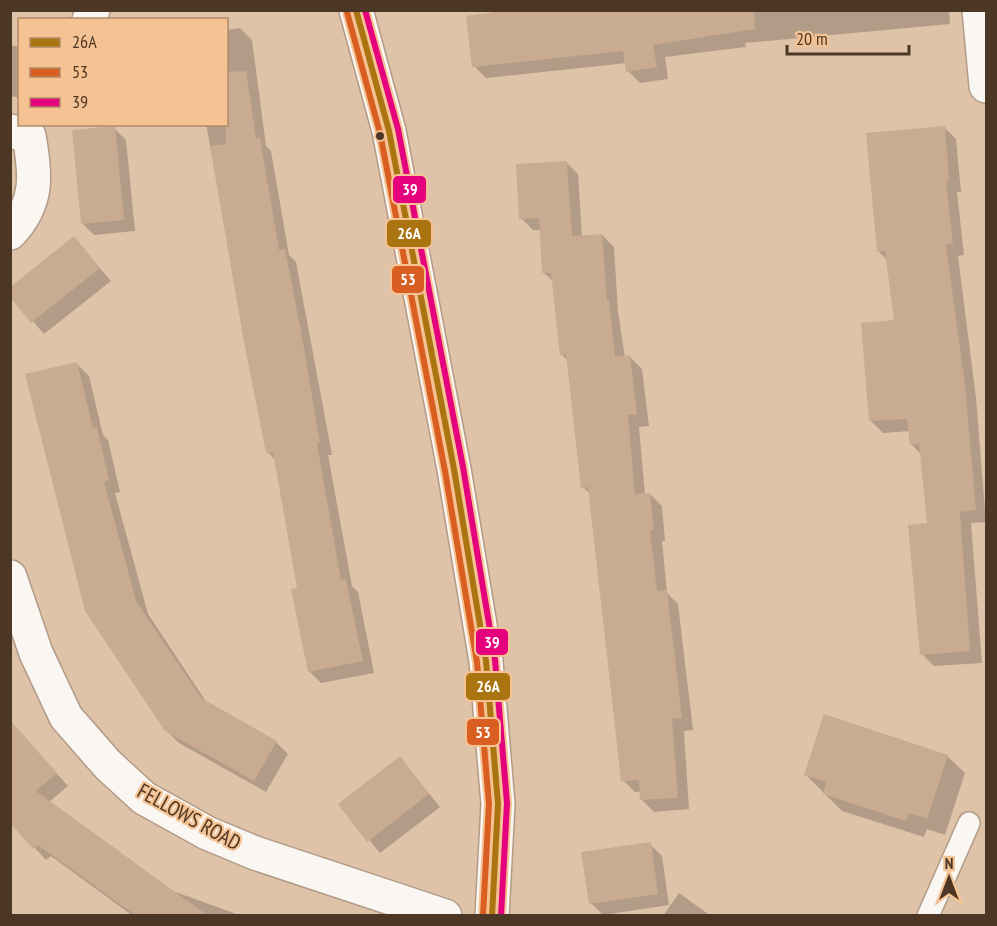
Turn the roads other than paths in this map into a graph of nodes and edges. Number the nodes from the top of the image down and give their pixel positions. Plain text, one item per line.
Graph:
1 (356, 10) edge
2 (979, 10) edge
3 (987, 86) edge
4 (26, 131) edge
5 (10, 233) edge
6 (10, 577) edge
7 (969, 823) dead end
8 (445, 915) edge
9 (492, 915) edge
10 (928, 915) edge

1 - 9 street
2 - 3 street
4 - 5 street
6 - 8 street, FELLOWS ROAD
7 - 10 lane

